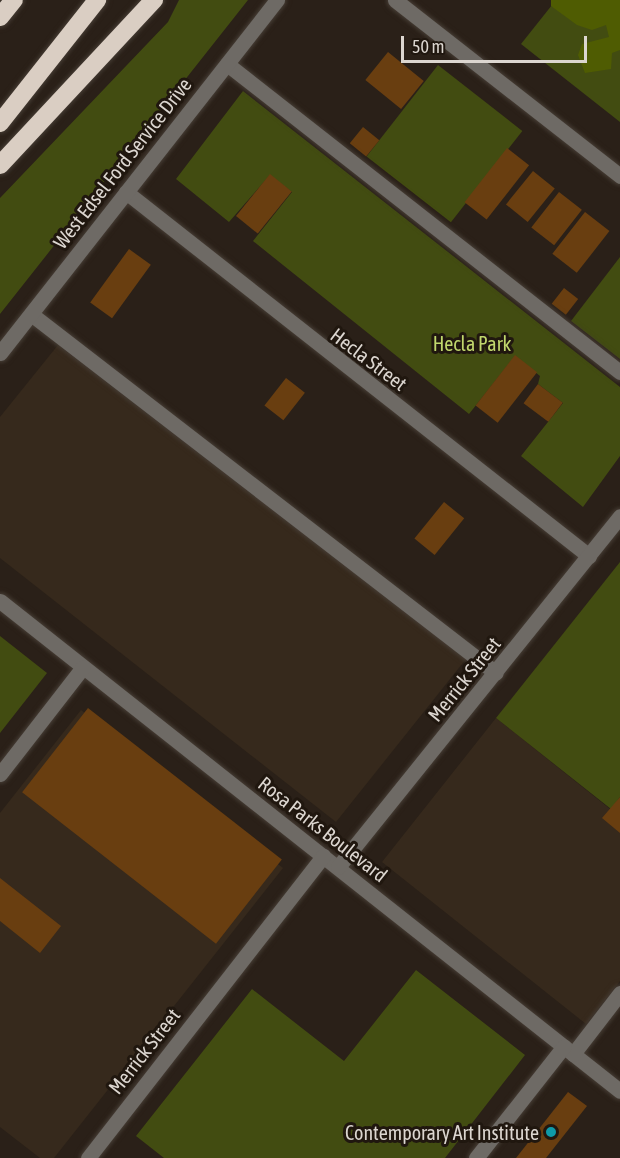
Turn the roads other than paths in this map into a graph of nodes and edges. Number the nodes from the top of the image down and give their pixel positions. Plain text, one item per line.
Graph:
1 (3, 0) edge
2 (14, 0) edge
3 (97, 0) edge
4 (154, 0) edge
5 (278, 0) edge
6 (395, 0) edge
7 (0, 6) edge
8 (0, 17) edge
9 (227, 64) junction
10 (0, 123) edge
11 (0, 165) edge
12 (620, 176) edge
13 (126, 192) junction
14 (31, 314) junction
15 (0, 352) edge
16 (620, 372) edge
17 (620, 516) edge
18 (589, 556) junction
19 (0, 601) edge
20 (83, 667) junction
21 (496, 673) junction
22 (0, 774) edge
23 (322, 856) junction
24 (338, 867) junction
25 (620, 993) edge
26 (568, 1050) junction
27 (620, 1091) edge
28 (88, 1158) edge
29 (476, 1158) edge

1 - 7 highway
2 - 8 highway
3 - 10 highway
4 - 11 highway
5 - 9 street, West Edsel Ford Service Drive
6 - 12 street
9 - 13 street, West Edsel Ford Service Drive
9 - 16 street
13 - 14 street, West Edsel Ford Service Drive
13 - 18 street, Hecla Street
14 - 15 street, West Edsel Ford Service Drive
14 - 21 street
17 - 18 street, Merrick Street
18 - 21 street, Merrick Street
19 - 20 street, Rosa Parks Boulevard
20 - 22 street
20 - 23 street, Rosa Parks Boulevard
21 - 24 street, Merrick Street
23 - 24 street, Rosa Parks Boulevard
23 - 28 street, Merrick Street
24 - 26 street, Rosa Parks Boulevard
25 - 26 street
26 - 27 street, Rosa Parks Boulevard
26 - 29 street

